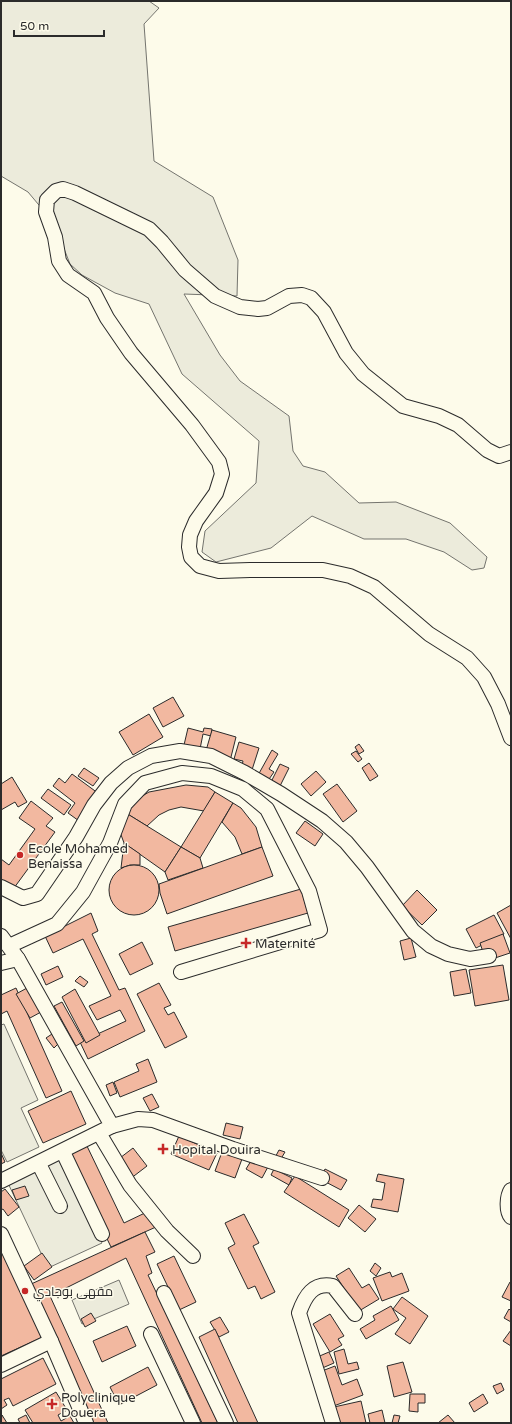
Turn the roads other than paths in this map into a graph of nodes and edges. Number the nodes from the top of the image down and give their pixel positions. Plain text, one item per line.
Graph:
1 (511, 452) edge
2 (511, 738) edge
3 (1, 887) edge
4 (5, 941) edge
5 (489, 956) dead end
6 (18, 959) junction
7 (1, 963) edge
8 (181, 972) dead end
9 (112, 1126) junction
10 (99, 1133) junction
11 (63, 1152) junction
12 (39, 1164) junction
13 (322, 1178) dead end
14 (1, 1181) edge
15 (511, 1190) edge
16 (60, 1206) dead end
17 (511, 1217) edge
18 (1, 1234) edge
19 (102, 1234) dead end
20 (193, 1256) dead end
21 (164, 1293) dead end
22 (355, 1314) dead end
23 (151, 1334) dead end
24 (51, 1341) junction
25 (1, 1365) edge
26 (86, 1423) edge
27 (193, 1423) edge
28 (226, 1423) edge
29 (333, 1423) edge

1 - 2 street
3 - 5 street
4 - 6 street
4 - 8 street
6 - 7 street
6 - 9 street
9 - 10 street
9 - 13 street
10 - 11 street
10 - 20 street
11 - 12 street
11 - 19 street
12 - 14 street
12 - 16 street
15 - 17 street
18 - 24 street
21 - 28 street
22 - 29 street
23 - 27 street
24 - 25 street
24 - 26 street

